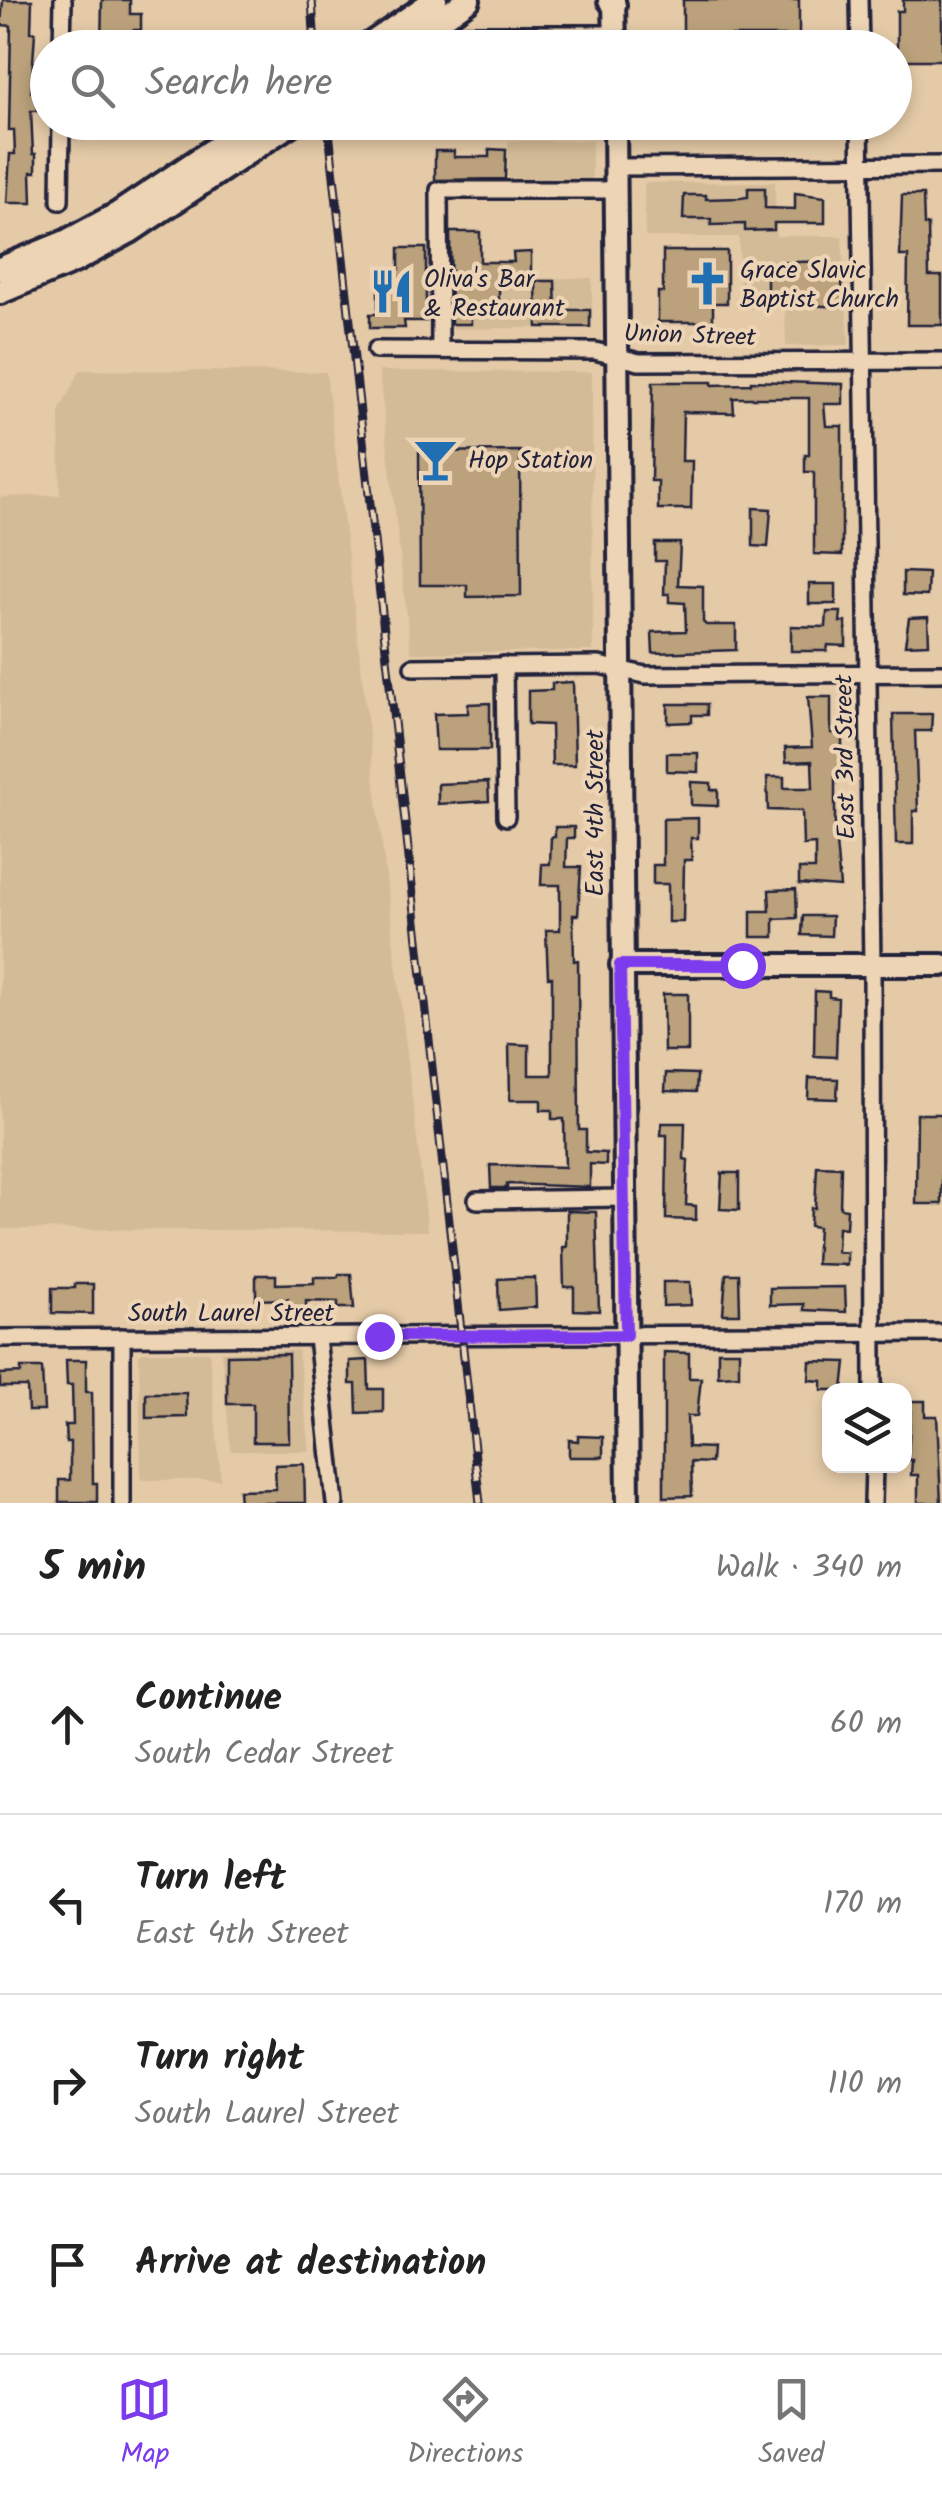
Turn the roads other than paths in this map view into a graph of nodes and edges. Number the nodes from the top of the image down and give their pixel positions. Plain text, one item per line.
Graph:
1 (64, 0) edge
2 (435, 0) edge
3 (468, 0) edge
4 (860, 0) edge
5 (613, 2) edge
6 (63, 30) edge
7 (391, 30) edge
8 (426, 30) edge
9 (614, 30) edge
10 (860, 30) edge
11 (60, 140) edge
12 (228, 140) edge
13 (266, 140) edge
14 (615, 140) edge
15 (860, 140) edge
16 (861, 165) junction
17 (942, 165) edge
18 (615, 167) junction
19 (615, 190) junction
20 (60, 201) dead end
21 (0, 269) edge
22 (0, 292) edge
23 (376, 350) dead end
24 (440, 350) junction
25 (617, 357) junction
26 (942, 361) edge
27 (865, 362) junction
28 (504, 665) junction
29 (413, 667) dead end
30 (618, 669) junction
31 (868, 673) junction
32 (942, 673) edge
33 (506, 818) dead end
34 (872, 964) junction
35 (620, 965) junction
36 (942, 965) edge
37 (624, 1198) junction
38 (477, 1200) dead end
39 (873, 1333) junction
40 (942, 1333) edge
41 (626, 1335) junction
42 (317, 1336) junction
43 (0, 1338) edge
44 (122, 1338) junction
45 (873, 1383) edge
46 (874, 1473) edge
47 (122, 1503) edge
48 (335, 1503) edge
49 (628, 1503) edge
50 (874, 1503) edge

1 - 6 street
2 - 7 main road
3 - 8 main road
4 - 10 street
5 - 9 street
11 - 20 street
12 - 21 main road
13 - 22 main road
14 - 18 street, East 4th Street
15 - 16 street, East 3rd Street
16 - 17 street
16 - 18 street
16 - 27 street, East 3rd Street
18 - 19 street, East 4th Street
19 - 24 street
19 - 25 street, East 4th Street
23 - 24 street, Union Street
24 - 25 street, Union Street
25 - 27 street, Union Street
25 - 30 street, East 4th Street
26 - 27 street, Union Street
27 - 31 street, East 3rd Street
28 - 29 street
28 - 30 street
28 - 33 street
30 - 31 street
30 - 35 street, East 4th Street
31 - 32 street
31 - 34 street, East 3rd Street
34 - 35 street
34 - 36 street
34 - 39 street, East 3rd Street
35 - 37 street, East 4th Street
37 - 38 street
37 - 41 street, East 4th Street
39 - 40 street, South Laurel Street
39 - 41 street, South Laurel Street
39 - 45 street, East 3rd Street
41 - 42 street, South Laurel Street
41 - 49 street, East 4th Street
42 - 44 street, South Laurel Street
42 - 48 street
43 - 44 street, South Laurel Street
44 - 47 street
46 - 50 street

